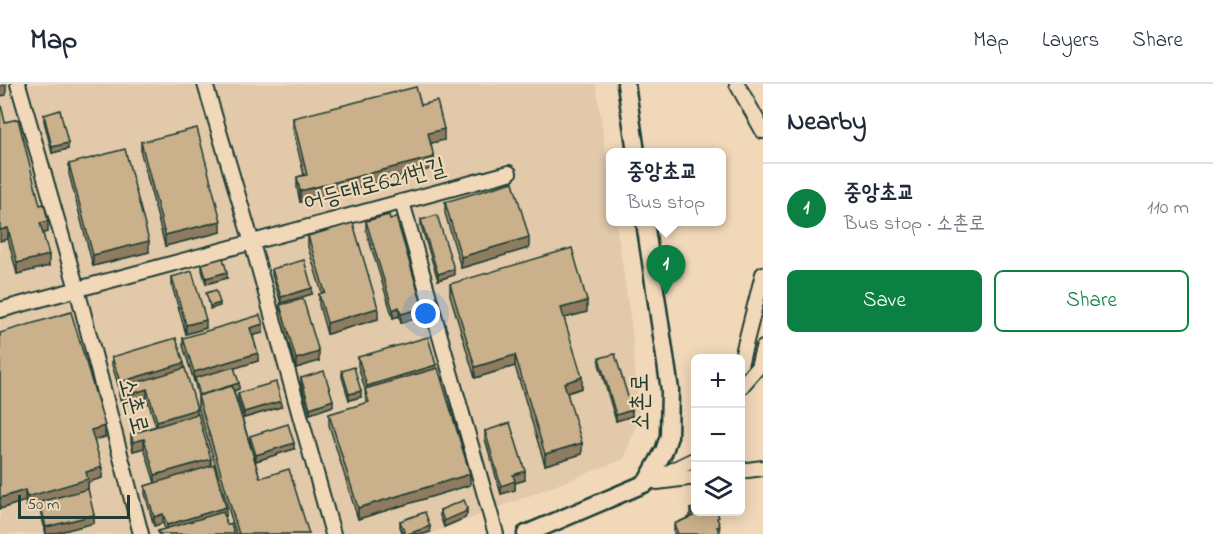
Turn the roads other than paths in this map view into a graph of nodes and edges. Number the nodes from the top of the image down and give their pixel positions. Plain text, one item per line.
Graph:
1 (18, 84) edge
2 (205, 84) edge
3 (626, 84) edge
4 (737, 84) edge
5 (763, 131) edge
6 (635, 148) edge
7 (509, 173) dead end
8 (402, 202) junction
9 (646, 226) edge
10 (252, 243) junction
11 (763, 274) edge
12 (77, 289) junction
13 (0, 310) edge
14 (763, 348) edge
15 (744, 354) edge
16 (745, 383) edge
17 (691, 461) edge
18 (763, 468) edge
19 (745, 470) edge
20 (691, 478) edge
21 (646, 483) junction
22 (141, 534) edge
23 (333, 534) edge
24 (496, 534) edge
25 (526, 534) edge

1 - 12 street
2 - 10 street
3 - 6 street
4 - 5 street
7 - 8 street, 어등대로621번길
8 - 10 street, 어등대로621번길
8 - 24 street
9 - 21 street, 소촌로
10 - 12 street, 어등대로621번길
10 - 23 street
11 - 15 street
12 - 13 street, 어등대로621번길
12 - 22 street, 소촌로
14 - 16 street
17 - 21 street
18 - 19 street
20 - 21 street
21 - 25 street

